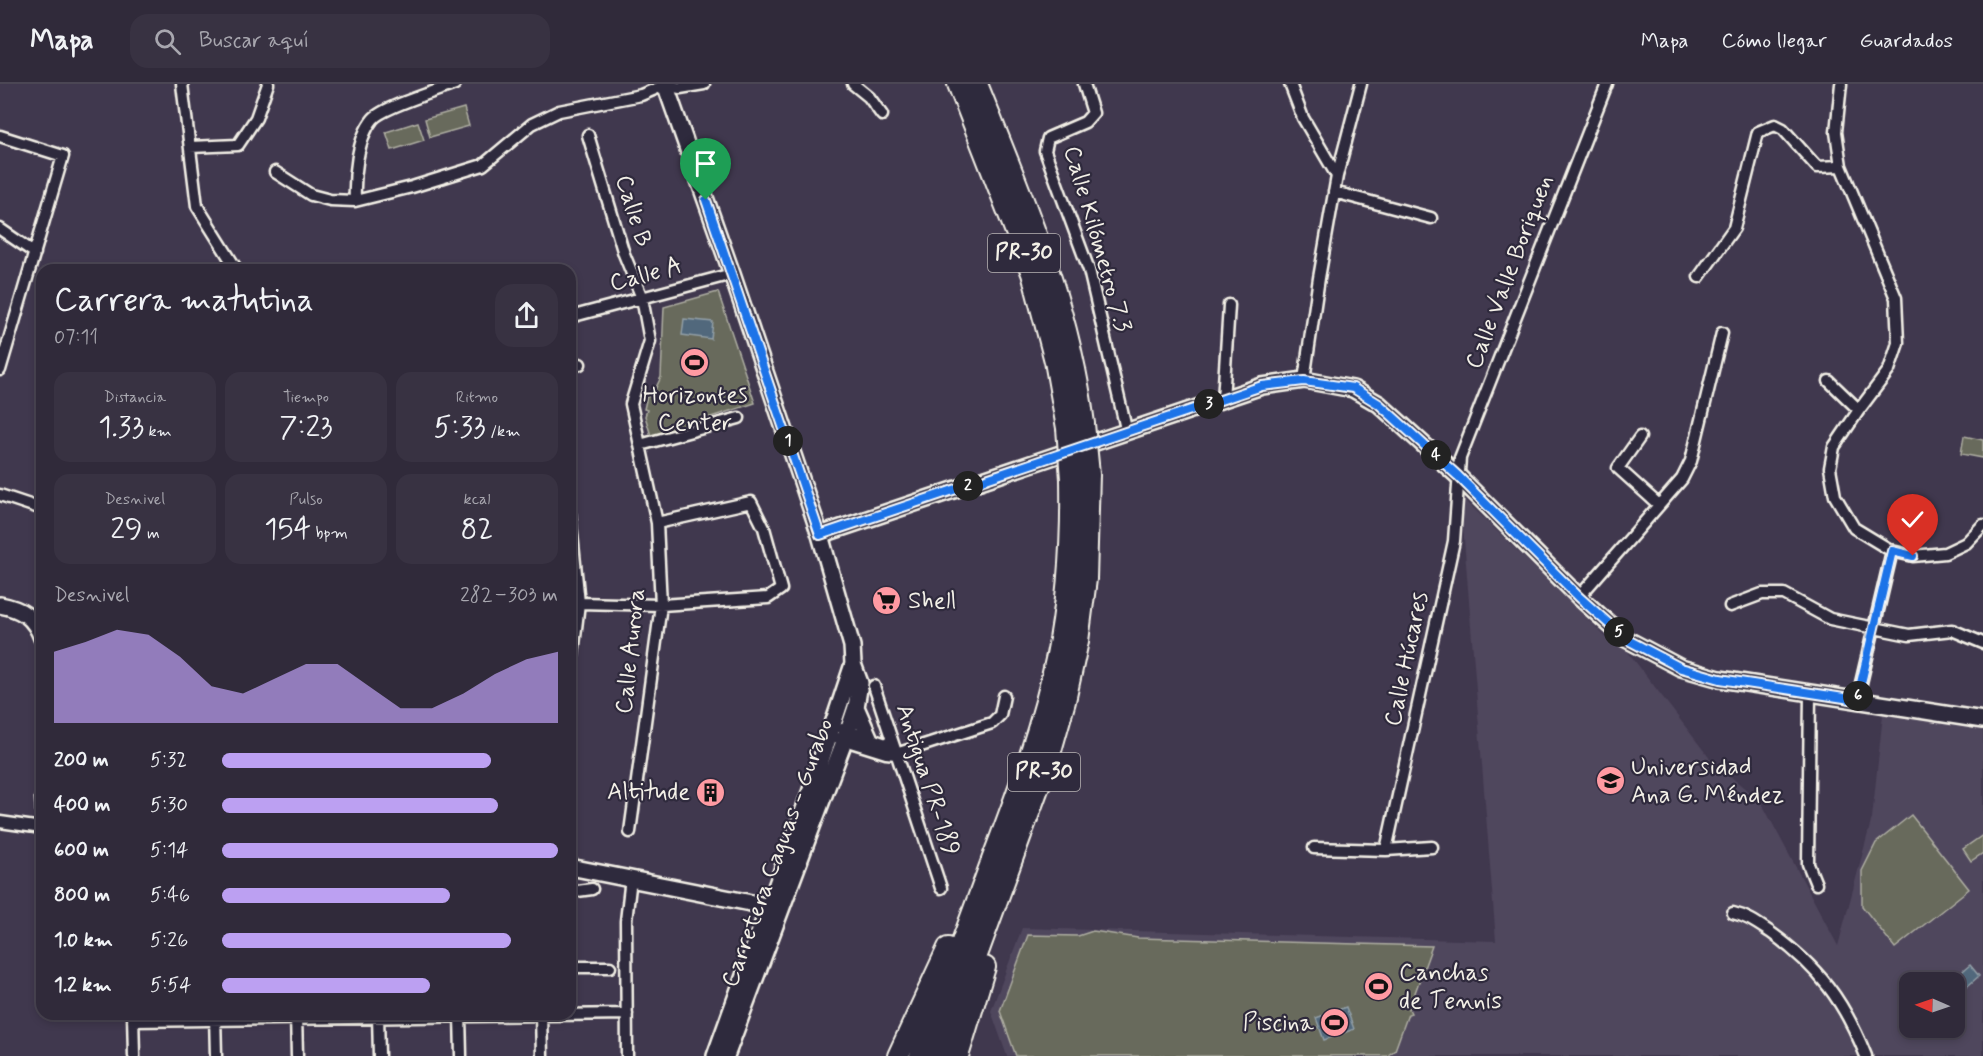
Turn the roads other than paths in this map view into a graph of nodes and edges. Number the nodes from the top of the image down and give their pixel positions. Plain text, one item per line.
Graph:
1 (182, 84) edge
2 (268, 84) edge
3 (455, 84) edge
4 (704, 84) edge
5 (853, 84) edge
6 (958, 84) edge
7 (977, 84) edge
8 (1084, 84) edge
9 (1290, 84) edge
10 (1361, 84) edge
11 (1607, 84) edge
12 (1841, 84) edge
13 (665, 85) edge
14 (882, 115) dead end
15 (588, 135) dead end
16 (0, 136) edge
17 (190, 147) junction
18 (1841, 166) junction
19 (275, 172) dead end
20 (1337, 176) junction
21 (1334, 192) junction
22 (355, 201) junction
23 (1431, 218) dead end
24 (0, 229) edge
25 (35, 253) junction
26 (233, 264) edge
27 (732, 274) junction
28 (1699, 277) dead end
29 (642, 298) junction
30 (1229, 305) dead end
31 (576, 315) edge
32 (1722, 333) dead end
33 (0, 370) edge
34 (1304, 381) junction
35 (1829, 381) dead end
36 (1223, 400) junction
37 (1859, 410) junction
38 (739, 418) dead end
39 (1075, 426) junction
40 (1127, 433) junction
41 (1640, 437) dead end
42 (640, 445) junction
43 (1458, 476) junction
44 (0, 495) edge
45 (1659, 505) junction
46 (36, 507) edge
47 (657, 523) junction
48 (1983, 525) edge
49 (820, 535) junction
50 (1892, 551) junction
51 (576, 573) edge
52 (1579, 597) junction
53 (579, 603) junction
54 (0, 605) edge
55 (661, 605) junction
56 (1730, 606) dead end
57 (36, 624) edge
58 (576, 628) edge
59 (1873, 628) junction
60 (1983, 643) edge
61 (853, 664) junction
62 (874, 686) dead end
63 (1810, 693) junction
64 (1004, 696) dead end
65 (1857, 700) junction
66 (856, 706) junction
67 (1983, 720) edge
68 (831, 730) junction
69 (846, 736) junction
70 (870, 739) junction
71 (896, 754) junction
72 (0, 822) edge
73 (36, 827) edge
74 (630, 832) dead end
75 (1432, 847) dead end
76 (1314, 848) dead end
77 (1386, 850) junction
78 (576, 868) edge
79 (631, 878) junction
80 (1816, 884) dead end
81 (941, 888) dead end
82 (592, 889) dead end
83 (576, 891) edge
84 (775, 907) junction
85 (983, 913) junction
86 (1733, 913) dead end
87 (610, 967) dead end
88 (576, 968) edge
89 (627, 1014) junction
90 (576, 1015) edge
91 (133, 1020) edge
92 (215, 1020) edge
93 (296, 1020) edge
94 (378, 1020) edge
95 (460, 1020) edge
96 (541, 1020) edge
97 (134, 1056) edge
98 (216, 1056) edge
99 (297, 1056) edge
100 (379, 1056) edge
101 (461, 1056) edge
102 (542, 1056) edge
103 (627, 1056) edge
104 (715, 1056) edge
105 (726, 1056) edge
106 (898, 1056) edge
107 (920, 1056) edge
108 (940, 1056) edge
109 (958, 1056) edge
110 (1866, 1056) edge

1 - 17 street
2 - 17 street
3 - 22 street
4 - 13 street
5 - 14 street
6 - 39 highway, PR-30
7 - 39 highway, PR-30
8 - 40 street, Calle Kilómetro 7.3
9 - 20 street
10 - 20 street
11 - 43 street, Calle Valle Boriquen
12 - 18 street
13 - 22 street
13 - 27 street, Carretera Caguas - Gurabo
15 - 29 street, Calle B
16 - 25 street
17 - 26 street
18 - 28 street
18 - 37 street
19 - 22 street
20 - 21 street
21 - 23 street
21 - 34 street
24 - 25 street
25 - 33 street
27 - 29 street, Calle A
27 - 49 street, Carretera Caguas - Gurabo
29 - 31 street, Calle A
29 - 42 street, Calle Aurora
30 - 36 street
32 - 45 street
34 - 36 street
34 - 43 street
35 - 37 street
36 - 40 street
37 - 50 street
38 - 42 street
39 - 85 highway, PR-30, bridge
40 - 49 street
41 - 45 street
42 - 47 street, Calle Aurora
43 - 52 street
43 - 77 street, Calle Húcares
44 - 46 street
45 - 52 street
47 - 55 street, Calle Aurora
47 - 55 street
48 - 50 street
49 - 61 street, Carretera Caguas - Gurabo
50 - 59 street
51 - 53 street
52 - 63 street
53 - 55 street
53 - 58 street
54 - 57 street
55 - 74 street, Calle Aurora
56 - 59 street
59 - 60 street
59 - 65 street
61 - 66 street, Carretera Caguas - Gurabo
61 - 68 street, Carretera Caguas - Gurabo
62 - 71 street, Antigua PR-189
63 - 65 street
63 - 80 street
64 - 71 street
65 - 67 street
66 - 69 street, Carretera Caguas - Gurabo
66 - 70 street
68 - 69 street
68 - 84 street, Carretera Caguas - Gurabo
69 - 70 street
69 - 71 street
69 - 84 street, Carretera Caguas - Gurabo
70 - 71 street
71 - 81 street, Antigua PR-189
72 - 73 street
75 - 77 street
76 - 77 street
78 - 79 street
79 - 84 street
79 - 89 street
82 - 83 street
84 - 104 street, Carretera Caguas - Gurabo
84 - 105 street, Carretera Caguas - Gurabo
85 - 106 highway
85 - 107 highway, PR-30
85 - 108 highway, PR-30
85 - 109 highway
86 - 110 street
87 - 88 street
89 - 90 street
89 - 103 street
91 - 97 street
92 - 98 street
93 - 99 street
94 - 100 street
95 - 101 street
96 - 102 street

